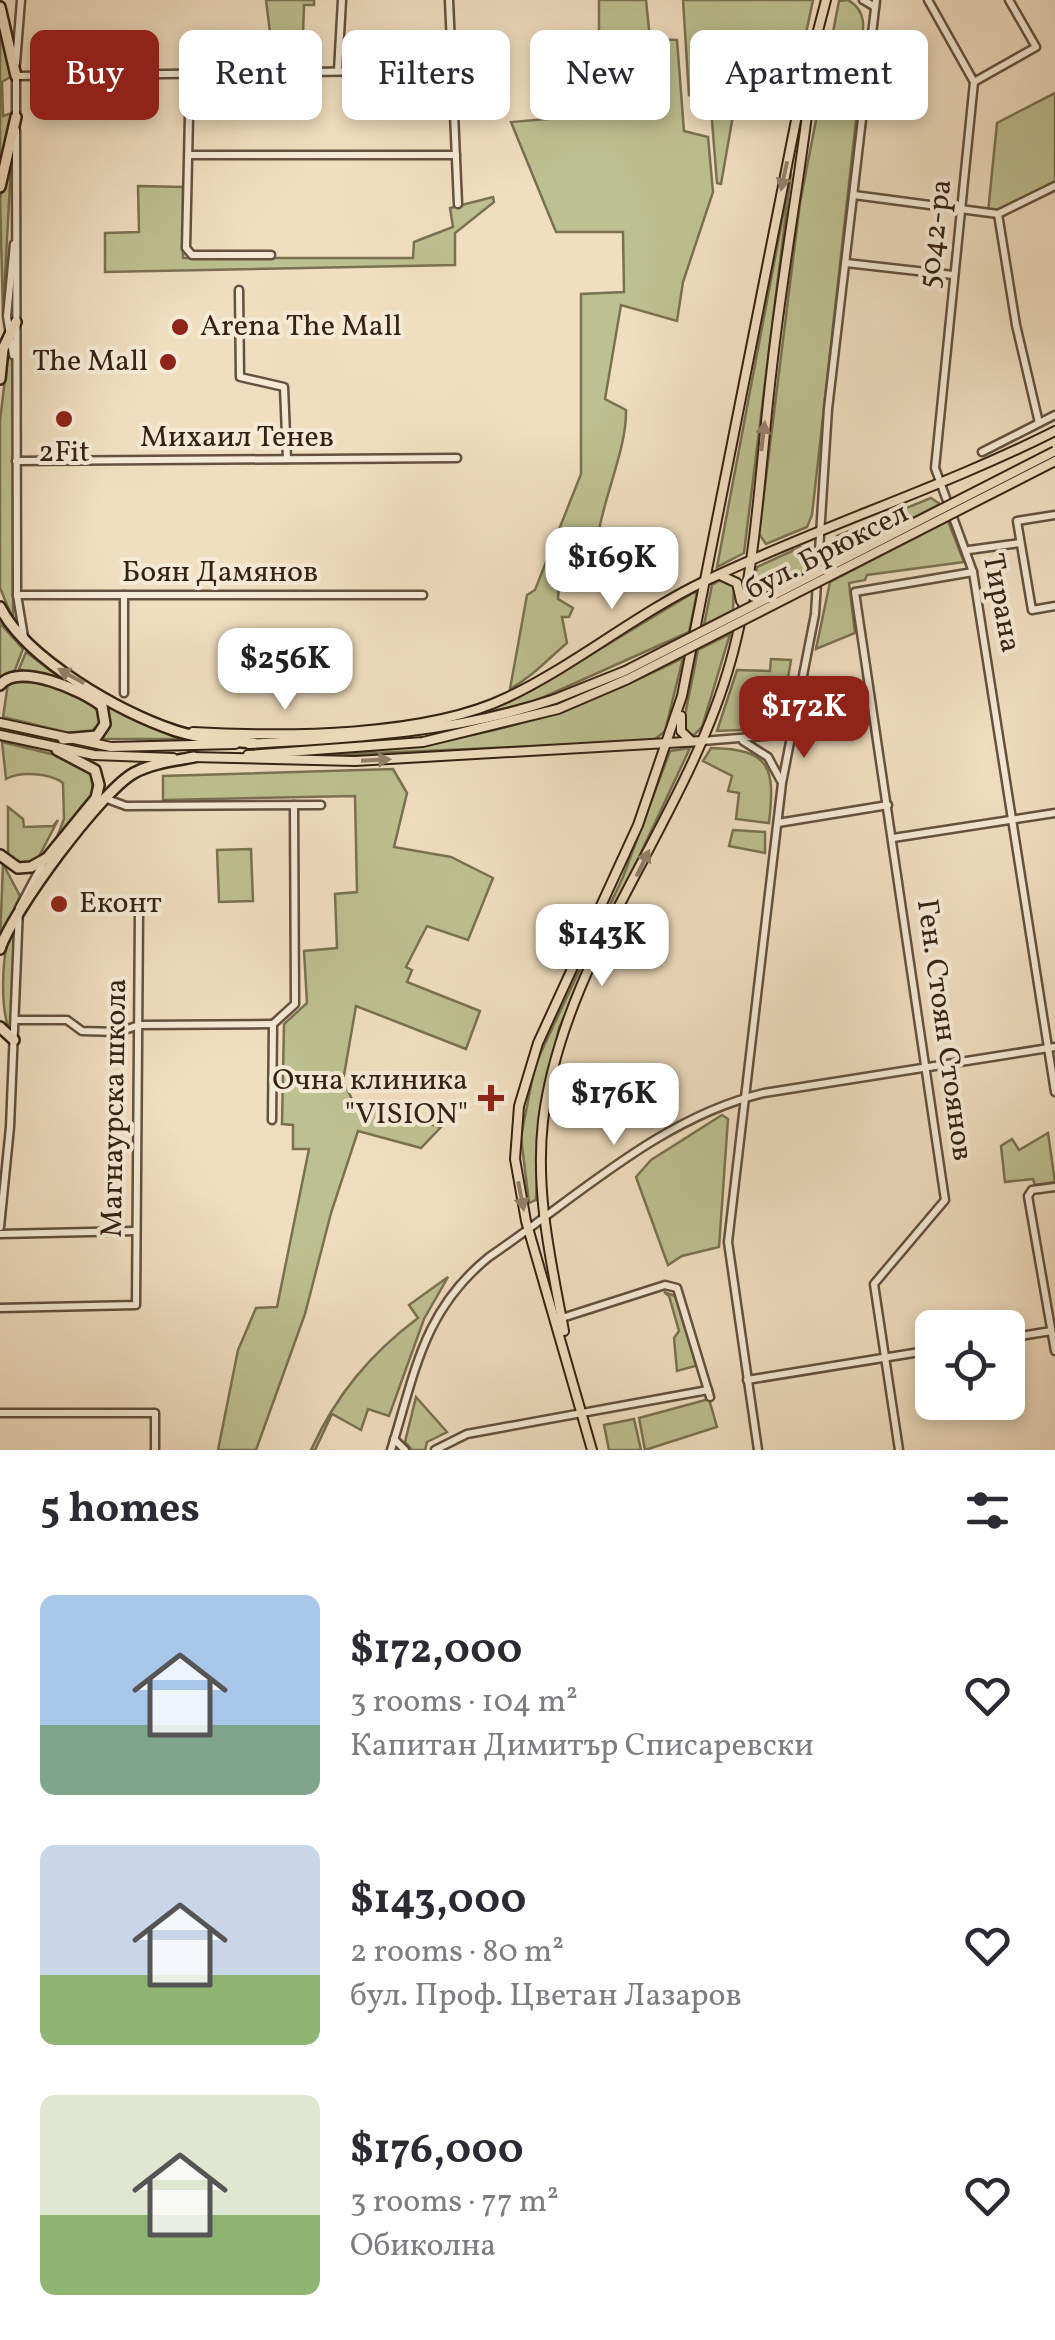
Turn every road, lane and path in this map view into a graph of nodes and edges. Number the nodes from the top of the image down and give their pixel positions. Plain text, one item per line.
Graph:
1 (21, 0) edge
2 (342, 0) edge
3 (449, 0) edge
4 (826, 0) edge
5 (863, 0) edge
6 (928, 0) edge
7 (1008, 0) edge
8 (876, 4) edge
9 (0, 7) edge
10 (449, 30) edge
11 (819, 30) edge
12 (322, 70) edge
13 (338, 70) junction
14 (342, 70) edge
15 (179, 72) edge
16 (16, 76) junction
17 (974, 82) junction
18 (16, 116) junction
19 (189, 120) edge
20 (454, 120) edge
21 (797, 120) edge
22 (806, 120) edge
23 (189, 154) junction
24 (456, 155) junction
25 (1055, 186) edge
26 (0, 188) edge
27 (854, 195) junction
28 (458, 204) dead end
29 (962, 208) junction
30 (998, 214) junction
31 (16, 236) junction
32 (271, 256) dead end
33 (846, 262) junction
34 (953, 274) junction
35 (239, 290) dead end
36 (16, 322) junction
37 (8, 339) junction
38 (16, 371) junction
39 (0, 379) edge
40 (1055, 415) edge
41 (1039, 423) junction
42 (1055, 431) edge
43 (1055, 451) edge
44 (982, 452) dead end
45 (457, 458) dead end
46 (287, 459) junction
47 (16, 461) junction
48 (1055, 461) edge
49 (940, 484) junction
50 (1055, 514) edge
51 (822, 532) junction
52 (752, 533) junction
53 (1020, 542) junction
54 (969, 550) junction
55 (774, 551) junction
56 (749, 562) junction
57 (974, 572) junction
58 (716, 576) junction
59 (706, 580) junction
60 (17, 594) junction
61 (124, 595) junction
62 (424, 595) dead end
63 (742, 605) junction
64 (1055, 606) edge
65 (0, 607) edge
66 (28, 647) junction
67 (0, 685) edge
68 (124, 693) dead end
69 (682, 696) junction
70 (556, 704) junction
71 (0, 724) edge
72 (391, 727) junction
73 (179, 732) junction
74 (789, 733) junction
75 (0, 735) edge
76 (63, 739) junction
77 (738, 739) junction
78 (318, 740) junction
79 (698, 741) junction
80 (254, 743) junction
81 (668, 744) junction
82 (631, 747) junction
83 (57, 750) junction
84 (209, 756) junction
85 (194, 757) junction
86 (656, 777) junction
87 (782, 783) junction
88 (107, 799) junction
89 (294, 804) junction
90 (888, 804) junction
91 (321, 805) dead end
92 (1055, 812) edge
93 (1015, 819) junction
94 (778, 823) junction
95 (893, 838) junction
96 (0, 855) edge
97 (47, 858) junction
98 (19, 908) junction
99 (139, 912) dead end
100 (0, 950) edge
101 (16, 1020) junction
102 (273, 1024) junction
103 (0, 1026) edge
104 (139, 1026) junction
105 (14, 1040) junction
106 (1052, 1048) edge
107 (928, 1067) junction
108 (1055, 1092) edge
109 (743, 1098) junction
110 (272, 1120) dead end
111 (1055, 1186) edge
112 (543, 1220) junction
113 (528, 1230) junction
114 (0, 1231) edge
115 (136, 1232) junction
116 (0, 1308) edge
117 (562, 1318) junction
118 (1051, 1331) junction
119 (1025, 1335) edge
120 (1055, 1352) edge
121 (915, 1353) edge
122 (886, 1358) junction
123 (570, 1364) junction
124 (747, 1380) junction
125 (584, 1410) junction
126 (0, 1413) edge
127 (394, 1438) junction
128 (155, 1450) edge
129 (390, 1450) edge
130 (405, 1450) edge
131 (435, 1450) edge
132 (592, 1450) edge
133 (758, 1450) edge
134 (899, 1450) edge

1 - 16 street
2 - 13 street
3 - 10 street
4 - 11 main road
5 - 8 street
6 - 17 street
7 - 17 street
8 - 27 street
9 - 16 highway
12 - 13 street
13 - 14 street
15 - 16 street
16 - 18 street
17 - 29 street, 5042-ра
18 - 26 highway
18 - 31 street
19 - 23 street
20 - 24 street
21 -> 59 main road
52 -> 22 main road
23 - 24 street
23 - 32 street
24 - 28 street
25 - 30 street
27 - 29 street
27 - 33 street
29 - 30 street
29 - 34 street, 5042-ра
30 - 41 street
31 - 36 street
31 - 37 street
33 - 34 street
33 - 51 street
34 - 49 street, 5042-ра
35 - 46 street
36 - 37 highway
36 - 38 street
37 - 38 street
37 - 39 highway
38 - 47 street
40 - 41 street
41 - 44 street
42 - 49 main road
43 - 70 main road, бул. Брюксел, bridge
45 - 46 street, Михаил Тенев
46 - 47 street, Михаил Тенев
47 - 60 street
48 - 70 main road, бул. Брюксел, bridge
49 - 51 main road
49 - 54 street, Тирана
50 - 53 street
51 - 55 main road
51 - 74 street
52 - 55 main road
52 - 56 main road
53 - 54 street
53 - 64 street
54 - 57 street, Тирана
55 - 56 main road
56 - 58 main road
56 - 63 main road
57 - 90 street, Ген. Стоян Стоянов
57 - 93 street, Тирана
58 - 59 main road
58 - 63 main road
59 - 69 main road
59 - 72 main road
60 - 61 street, Боян Дамянов
60 - 66 street
61 - 62 street, Боян Дамянов
61 - 68 street
63 - 79 main road
65 - 66 highway
73 -> 66 highway
67 - 76 highway
69 - 79 main road
69 - 81 main road
70 - 78 main road, бул. Брюксел
70 - 84 main road, бул. Брюксел
71 - 76 main road
72 - 73 main road
72 - 78 main road
73 - 80 highway
74 - 77 street
74 - 87 street
75 - 83 main road
76 - 80 main road
77 - 79 street
77 - 87 street
78 - 80 main road
79 - 81 main road
112 -> 79 main road
81 - 82 main road
81 - 86 main road
84 -> 82 main road
82 - 86 main road
83 - 85 main road
83 - 97 highway
84 - 85 main road
85 - 88 highway
86 -> 113 main road
87 - 94 street
88 - 89 street
88 - 98 highway
89 - 91 street
89 - 102 street
90 - 94 street
90 - 95 street, Ген. Стоян Стоянов
92 - 93 street
93 - 95 street
93 - 106 street, Тирана
94 - 109 street
95 - 107 street, Ген. Стоян Стоянов
96 - 97 highway
97 - 98 street
98 - 100 highway
98 - 101 street
99 - 104 street, Магнаурска школа
101 - 104 street
101 - 105 street
102 - 104 street
102 - 110 street
103 - 105 highway
104 - 115 street, Магнаурска школа
105 - 114 street
106 - 107 street
106 - 108 street, Тирана
107 - 109 street
107 - 122 street, Ген. Стоян Стоянов
109 - 112 street
109 - 124 street
111 - 118 street
112 - 113 street
112 - 117 main road
113 - 123 main road
113 - 127 street
114 - 115 street
115 - 116 street, Магнаурска школа
117 - 123 main road
117 - 125 street
118 - 119 street
118 - 120 street
121 - 122 street
122 - 124 street
122 - 134 street, Ген. Стоян Стоянов
123 - 125 main road
124 - 133 street
125 - 131 street
125 - 132 main road
126 - 128 street
127 - 129 street
127 - 130 street

